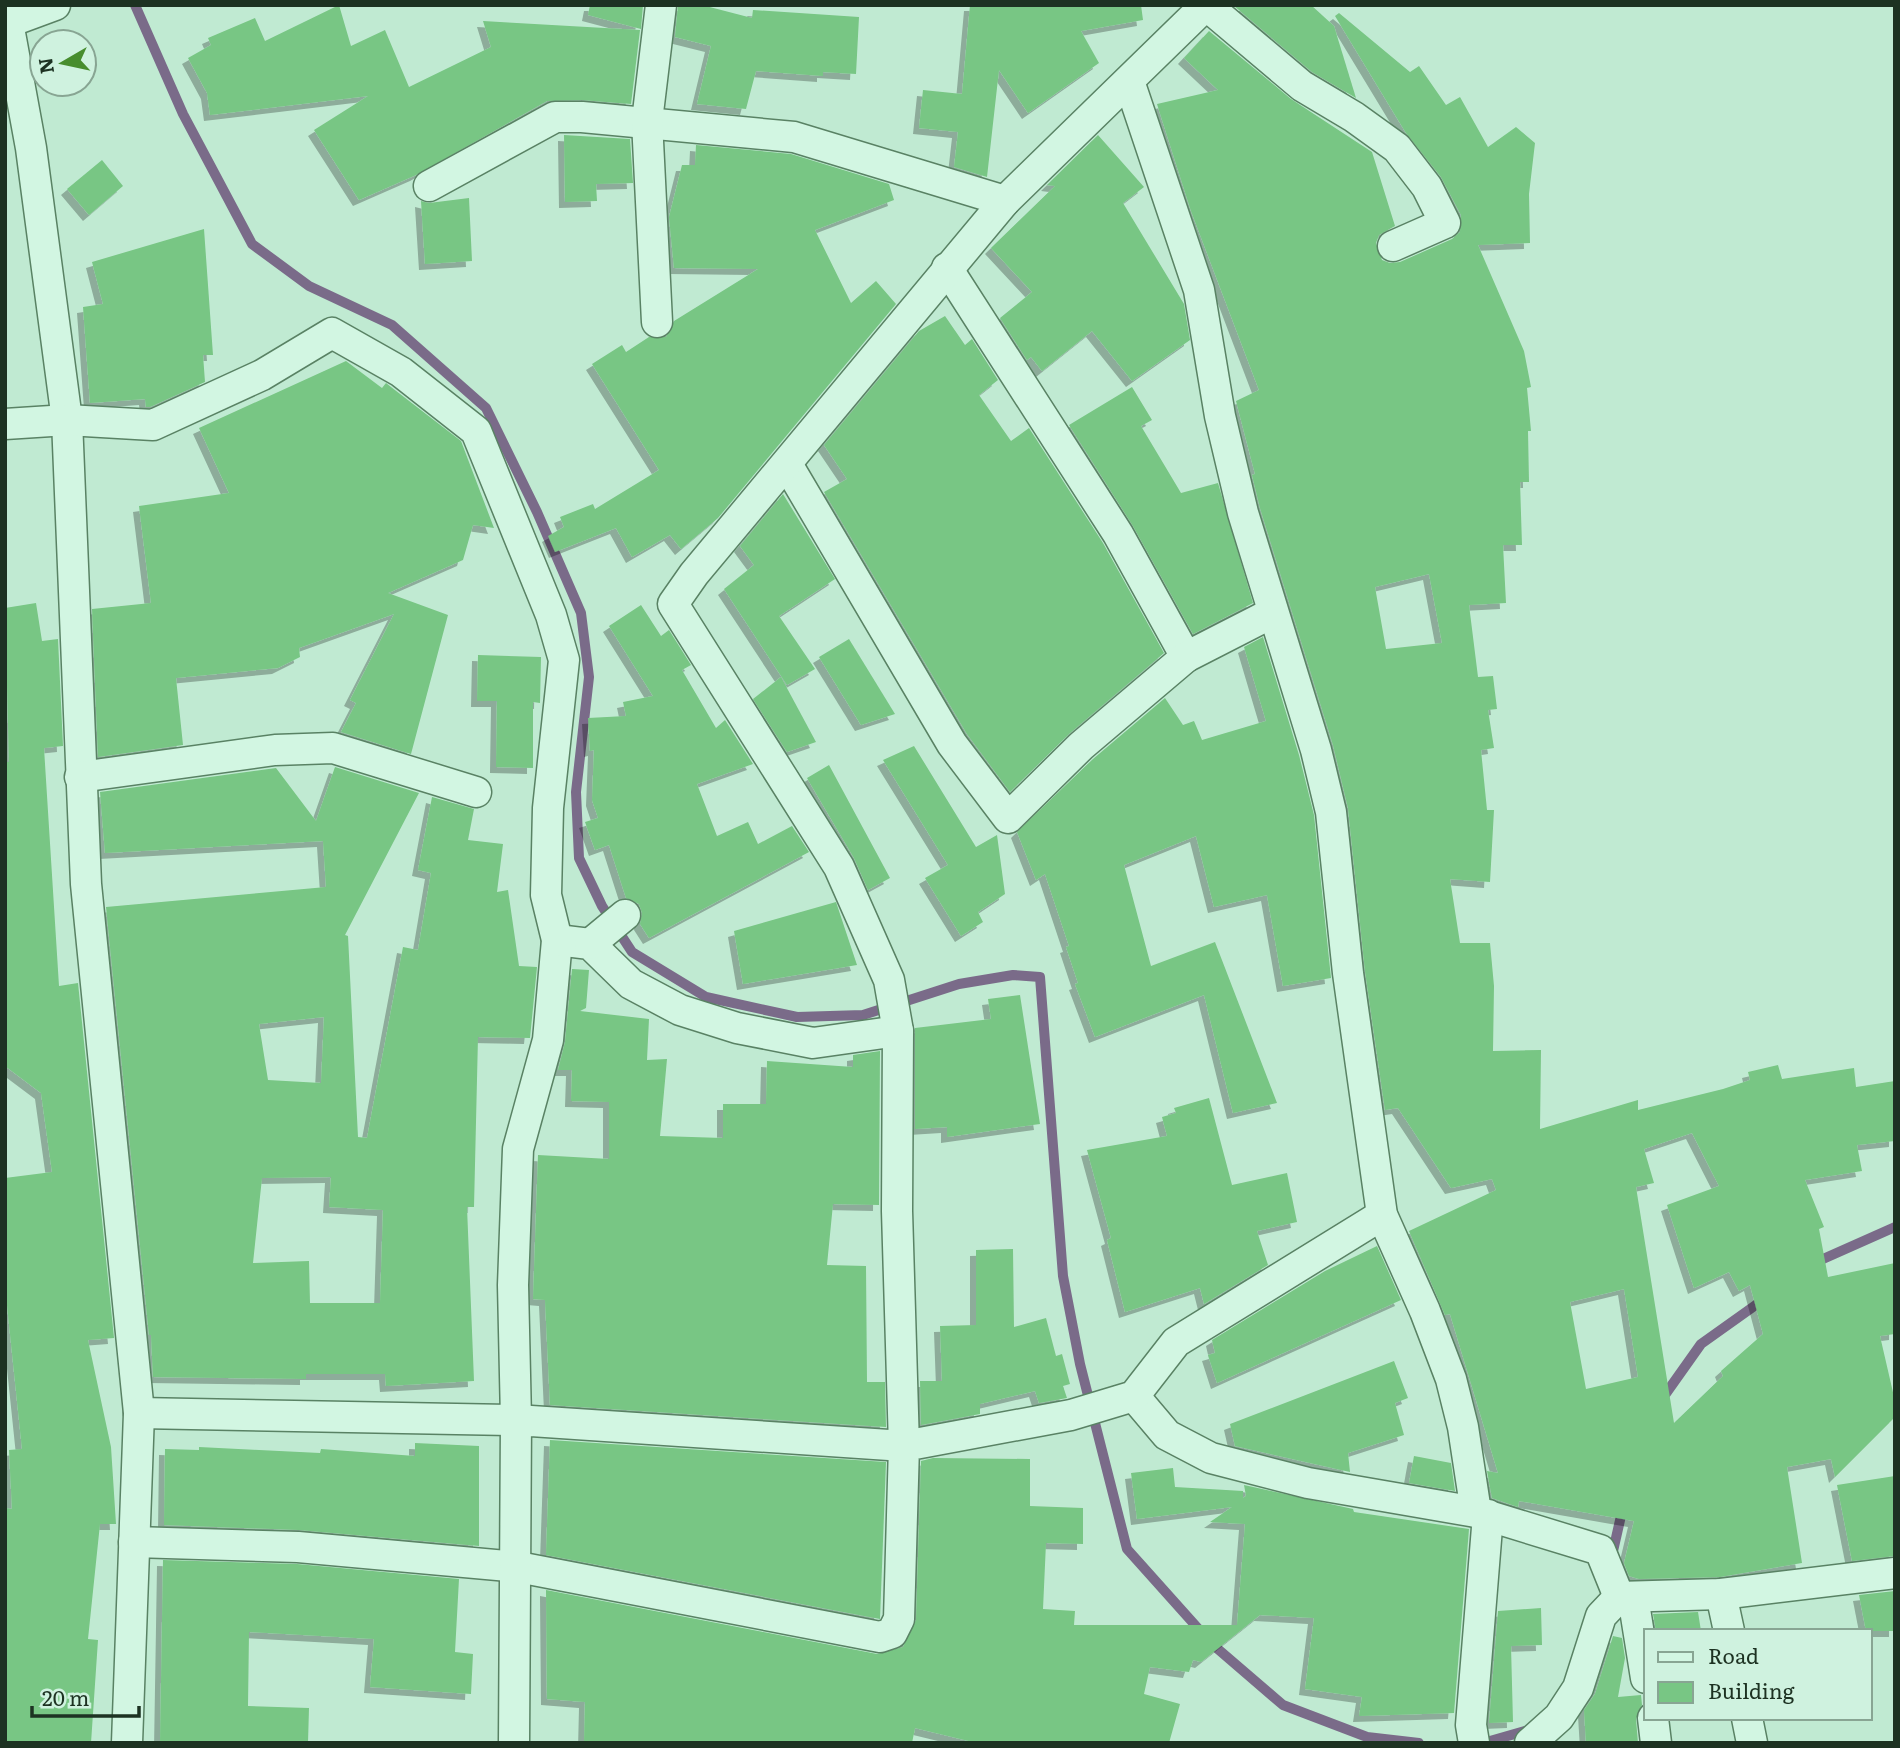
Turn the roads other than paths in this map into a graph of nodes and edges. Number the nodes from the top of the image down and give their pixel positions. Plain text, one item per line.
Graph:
1 (55, 5) edge
2 (661, 5) edge
3 (1206, 5) edge
4 (7, 14) edge
5 (1129, 81) junction
6 (647, 121) junction
7 (18, 151) edge
8 (429, 187) dead end
9 (1005, 201) junction
10 (1393, 246) dead end
11 (947, 268) junction
12 (657, 321) dead end
13 (68, 419) junction
14 (5, 424) edge
15 (787, 464) junction
16 (1272, 613) junction
17 (1186, 657) junction
18 (80, 777) junction
19 (476, 792) dead end
20 (625, 915) dead end
21 (556, 940) junction
22 (590, 944) junction
23 (898, 1031) junction
24 (1382, 1215) junction
25 (1123, 1398) junction
26 (139, 1413) junction
27 (516, 1420) junction
28 (904, 1446) junction
29 (1482, 1514) junction
30 (134, 1542) junction
31 (517, 1567) junction
32 (1895, 1573) edge
33 (1721, 1594) junction
34 (1626, 1597) junction
35 (1729, 1629) edge
36 (1644, 1670) edge
37 (1653, 1720) edge
38 (1747, 1720) edge
39 (1473, 1734) edge
40 (127, 1743) edge
41 (514, 1743) edge
42 (1530, 1743) edge
43 (1657, 1743) edge
44 (1752, 1743) edge

1 - 4 street
2 - 6 street
3 - 5 street
3 - 10 street
4 - 7 street
5 - 9 street
5 - 16 street
6 - 8 street
6 - 9 street
6 - 12 street
7 - 13 street
9 - 11 street
11 - 15 street
11 - 17 street
13 - 14 street
13 - 18 street
13 - 21 street
15 - 17 street
15 - 23 street
16 - 17 street
16 - 24 street
18 - 19 street
18 - 26 street
20 - 22 street
21 - 22 street
21 - 27 street
22 - 23 street
23 - 28 street
24 - 25 street
24 - 29 street
25 - 28 street
25 - 29 street
26 - 27 street
26 - 30 street
27 - 28 street
27 - 31 street
28 - 31 street
29 - 34 street
29 - 39 street
30 - 31 street
30 - 40 street
31 - 41 street
32 - 33 street
33 - 34 street
33 - 35 street
34 - 36 street
34 - 42 street
37 - 43 street
38 - 44 street

